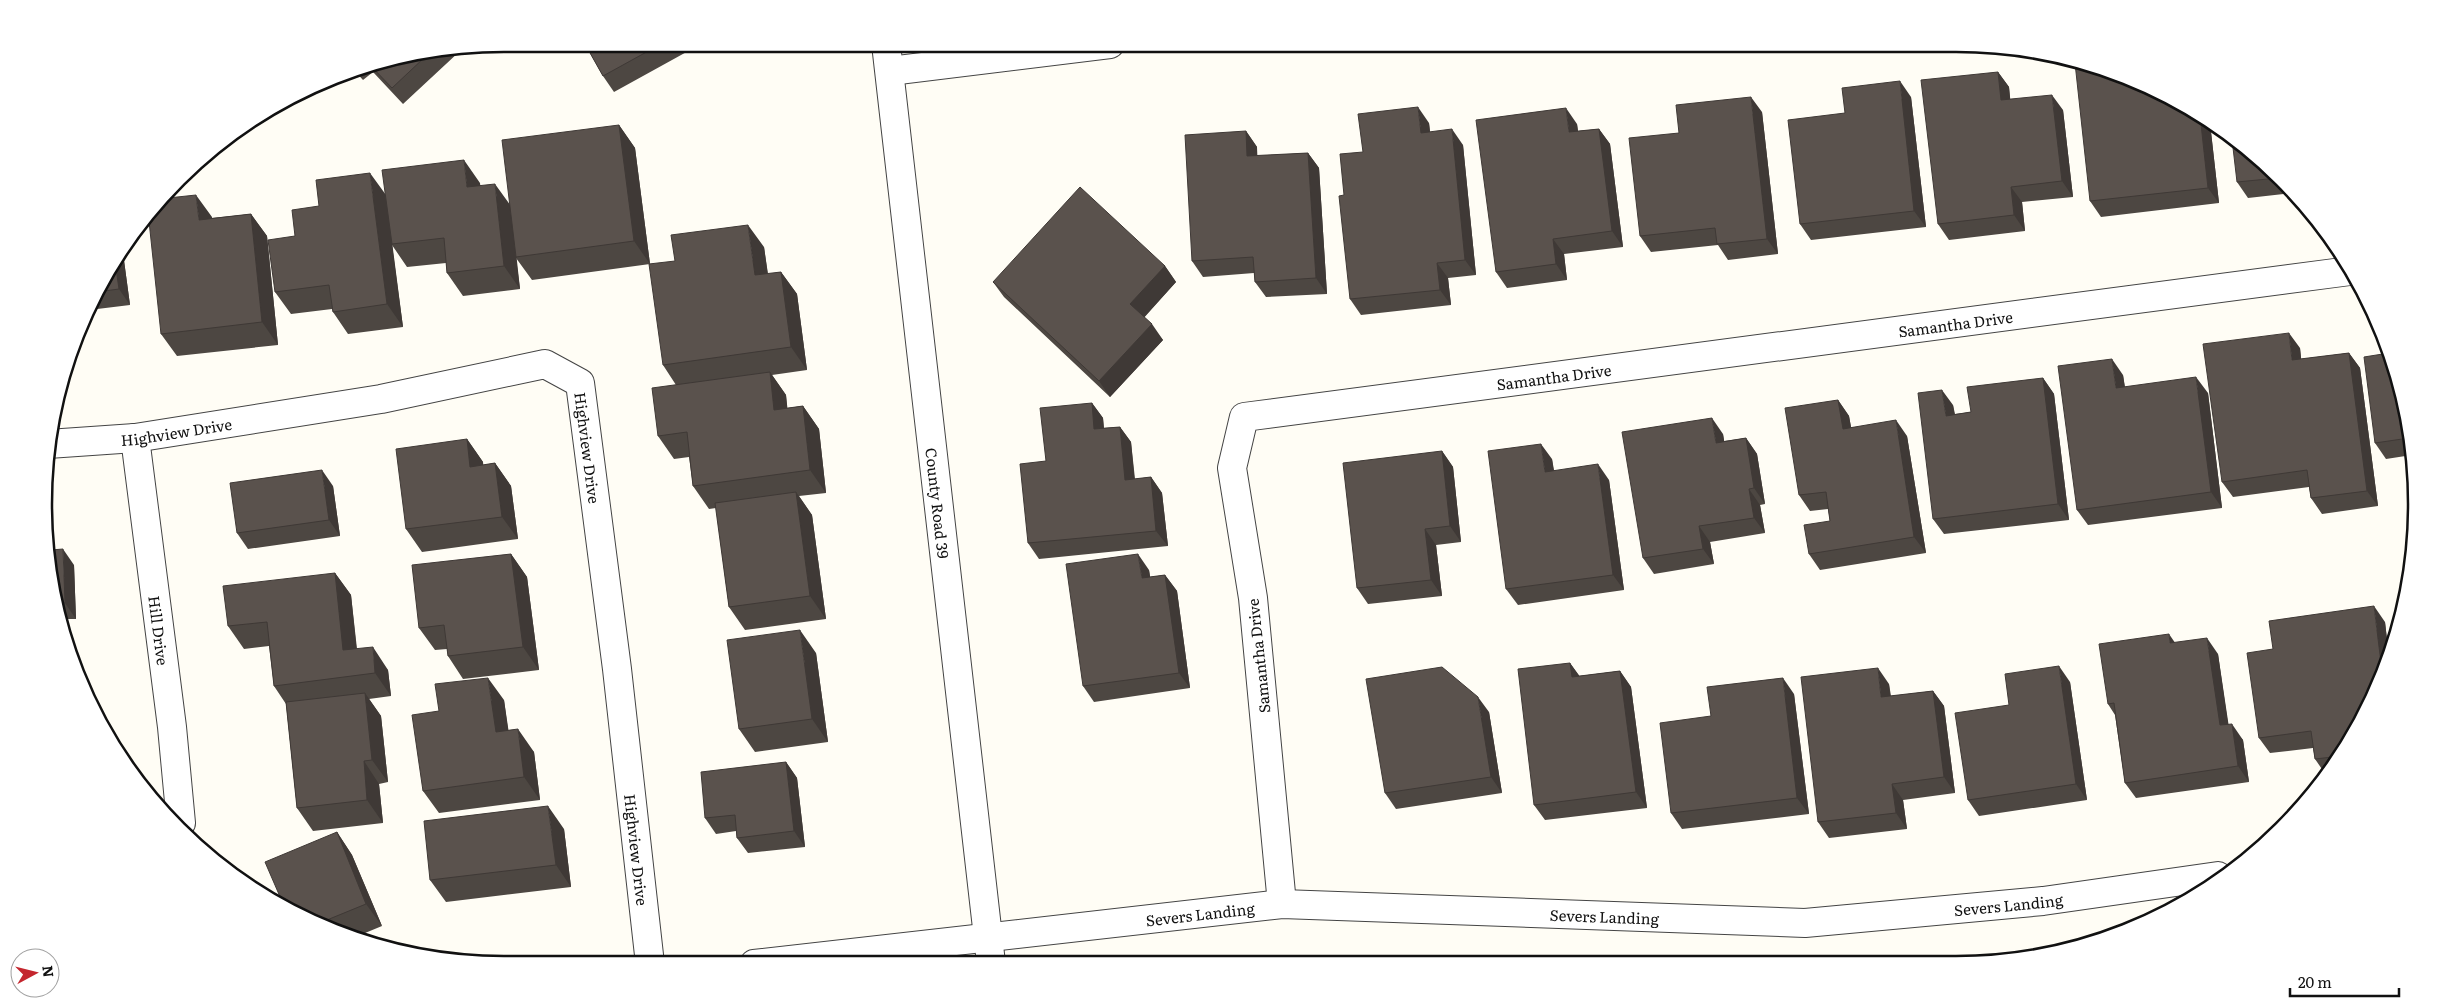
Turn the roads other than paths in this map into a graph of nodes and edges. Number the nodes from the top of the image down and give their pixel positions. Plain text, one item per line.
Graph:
1 (887, 52) edge
2 (1045, 52) edge
3 (890, 71) junction
4 (2343, 272) edge
5 (135, 438) junction
6 (56, 443) edge
7 (181, 818) edge
8 (2210, 877) edge
9 (1282, 904) junction
10 (988, 936) junction
11 (649, 956) edge
12 (821, 956) edge
13 (991, 956) edge

1 - 3 street, County Road 39
2 - 3 street
3 - 10 street, County Road 39
4 - 9 street, Samantha Drive
5 - 6 street, Highview Drive
5 - 7 street, Hill Drive
5 - 11 street, Highview Drive
8 - 9 street, Severs Landing
9 - 10 street, Severs Landing
10 - 12 street, Severs Landing
10 - 13 street, County Road 39

